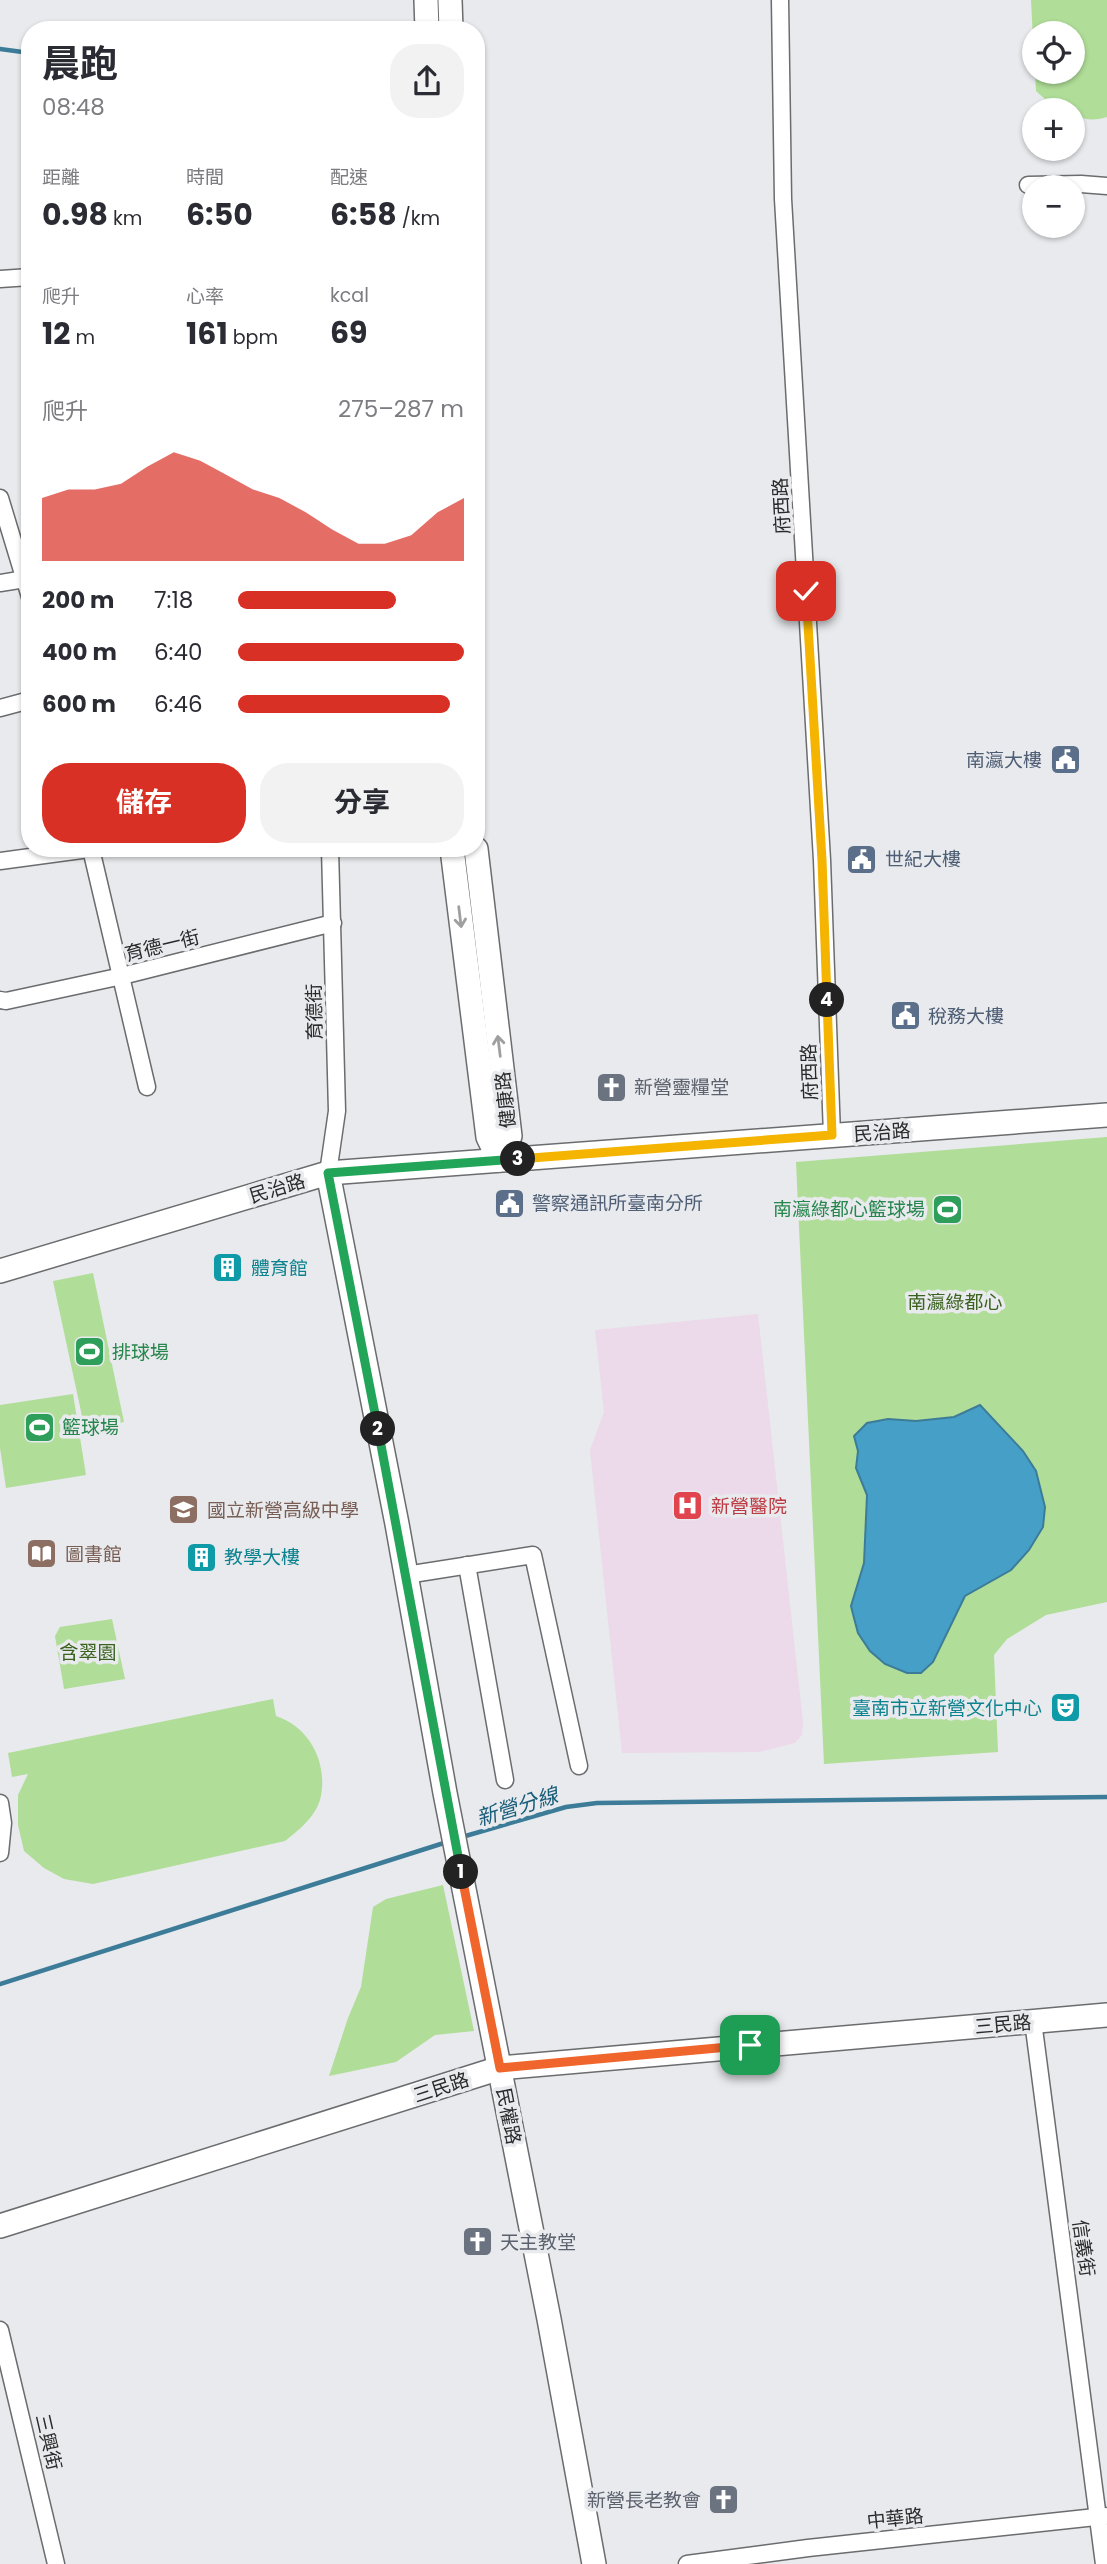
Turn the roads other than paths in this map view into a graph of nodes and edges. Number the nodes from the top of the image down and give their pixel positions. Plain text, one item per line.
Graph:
1 (426, 0) edge
2 (450, 0) edge
3 (780, 0) edge
4 (427, 21) edge
5 (451, 21) edge
6 (1085, 184) edge
7 (1107, 186) edge
8 (21, 278) edge
9 (0, 279) edge
10 (0, 498) edge
11 (21, 566) edge
12 (21, 580) edge
13 (0, 583) edge
14 (21, 702) edge
15 (0, 708) edge
16 (30, 857) edge
17 (92, 857) edge
18 (330, 857) edge
19 (453, 857) edge
20 (477, 857) edge
21 (0, 861) edge
22 (333, 923) junction
23 (122, 976) junction
24 (0, 1000) edge
25 (147, 1087) dead end
26 (1107, 1115) edge
27 (832, 1135) junction
28 (499, 1160) junction
29 (328, 1173) junction
30 (0, 1271) edge
31 (467, 1565) junction
32 (406, 1574) junction
33 (579, 1766) dead end
34 (505, 1780) dead end
35 (0, 1803) edge
36 (0, 1853) edge
37 (1107, 2015) edge
38 (1033, 2021) junction
39 (500, 2068) junction
40 (0, 2226) edge
41 (0, 2330) edge
42 (1102, 2516) edge
43 (56, 2564) edge
44 (594, 2564) edge
45 (687, 2564) edge
46 (1104, 2564) edge

1 - 4 street
2 - 5 street
3 - 27 street, 府西路
6 - 7 street
8 - 9 street
10 - 11 street
12 - 13 street
14 - 15 street
16 - 21 street
17 - 23 street
18 - 22 street, 育德街
19 -> 28 street, 健康路
28 -> 20 street, 健康路
22 - 23 street, 育德一街
22 - 29 street, 育德街
23 - 24 street, 育德一街
23 - 25 street
26 - 27 street, 民治路
27 - 28 street, 民治路
28 - 29 street, 民治路
29 - 30 street, 民治路
29 - 32 street, 民權路
31 - 32 street
31 - 33 street
31 - 34 street
32 - 39 street, 民權路
35 - 36 street
37 - 38 street, 三民路
38 - 39 street, 三民路
38 - 42 street, 信義街
39 - 40 street, 三民路
39 - 44 street, 民權路
41 - 43 street, 三興街
42 - 45 street, 中華路
42 - 46 street, 信義街

